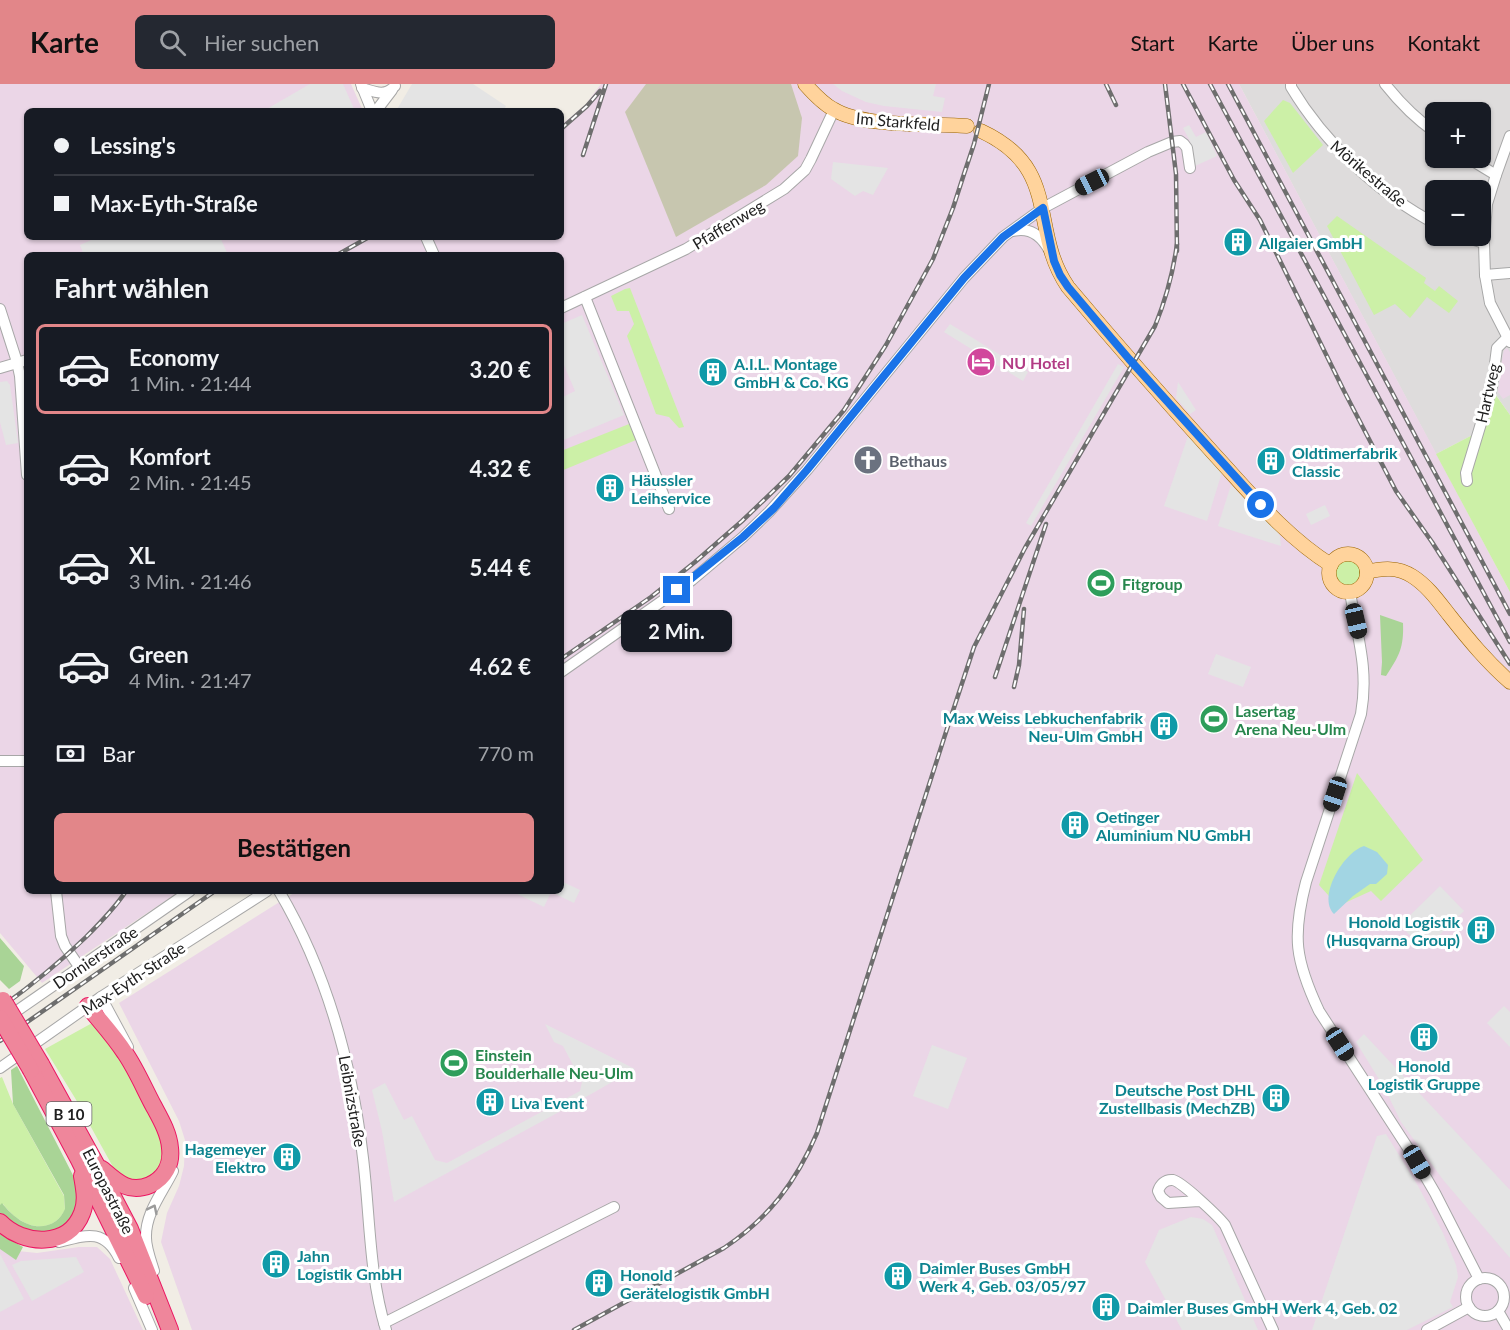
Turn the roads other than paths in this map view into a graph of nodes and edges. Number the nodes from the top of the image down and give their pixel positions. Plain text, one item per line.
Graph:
1 (805, 84) edge
2 (1291, 84) edge
3 (1385, 84) edge
4 (395, 85) edge
5 (361, 86) edge
6 (372, 108) edge
7 (376, 108) edge
8 (834, 111) junction
9 (967, 126) dead end
10 (1425, 126) edge
11 (981, 131) dead end
12 (1510, 136) edge
13 (1190, 168) dead end
14 (1484, 168) edge
15 (1496, 175) junction
16 (1491, 191) edge
17 (1043, 208) junction
18 (1425, 218) edge
19 (1003, 237) junction
20 (1484, 246) edge
21 (1054, 261) junction
22 (1510, 273) edge
23 (1485, 275) junction
24 (585, 297) junction
25 (564, 307) edge
26 (0, 309) edge
27 (1509, 340) edge
28 (22, 361) edge
29 (0, 368) edge
30 (24, 433) edge
31 (1467, 480) dead end
32 (669, 509) dead end
33 (1331, 565) junction
34 (1367, 572) junction
35 (1350, 592) junction
36 (564, 670) edge
37 (1506, 678) edge
38 (0, 761) edge
39 (24, 761) edge
40 (56, 894) edge
41 (186, 894) edge
42 (262, 894) edge
43 (281, 894) edge
44 (80, 968) junction
45 (1, 998) edge
46 (94, 1002) junction
47 (0, 1020) edge
48 (36, 1067) junction
49 (0, 1068) edge
50 (80, 1160) junction
51 (96, 1164) junction
52 (1199, 1201) dead end
53 (614, 1207) dead end
54 (0, 1222) edge
55 (111, 1225) junction
56 (130, 1229) junction
57 (0, 1230) edge
58 (1479, 1279) junction
59 (159, 1285) junction
60 (136, 1292) junction
61 (1469, 1307) junction
62 (1498, 1311) junction
63 (385, 1327) edge
64 (152, 1330) edge
65 (161, 1330) edge
66 (170, 1330) edge
67 (179, 1330) edge
68 (1273, 1330) edge
69 (1427, 1330) edge
70 (1509, 1330) edge

1 - 8 main road, Im Starkfeld
2 - 18 street, Mörikestraße
3 - 10 street
4 - 5 street
4 - 7 street
5 - 6 street
8 - 9 main road, Im Starkfeld
8 - 24 street, Pfaffenweg
11 - 17 main road
12 - 15 street, Hartweg
13 - 17 street
14 - 15 street
15 - 16 street, Hartweg
17 - 19 street
17 - 21 main road
19 - 21 street
19 - 36 street
20 - 23 street, Hartweg
21 - 33 main road
22 - 23 street
23 - 27 street, Hartweg
24 - 25 street, Pfaffenweg
24 - 32 street
26 - 28 street
27 - 31 street, Hartweg
28 - 29 street
28 - 30 street
33 - 34 main road
33 - 35 main road
34 - 35 main road
34 - 37 main road
35 - 58 street
38 - 39 street
40 - 44 street
41 - 44 street, Dornierstraße
42 - 46 street, Max-Eyth-Straße
43 - 63 street, Leibnizstraße
44 - 47 street, Dornierstraße
45 - 48 highway, Europastraße / B 10, bridge
46 - 49 street, Max-Eyth-Straße
46 - 51 highway
59 -> 46 street
47 - 48 highway, Europastraße / B 10, bridge
48 - 50 highway, Europastraße / B 10
48 - 51 highway, Europastraße / B 10
50 - 54 highway
50 - 55 highway, Europastraße / B 10
51 - 56 highway, Europastraße / B 10
52 - 68 street
53 - 63 street, Leibnizstraße
55 - 60 highway
55 - 65 highway, Europastraße / B 10
56 - 59 highway, B 10
56 - 66 highway, Europastraße / B 10
57 - 60 street
58 - 61 street
58 - 62 street
59 - 67 street, B 10
60 - 64 street
61 - 62 street
61 - 69 street
62 - 70 street

